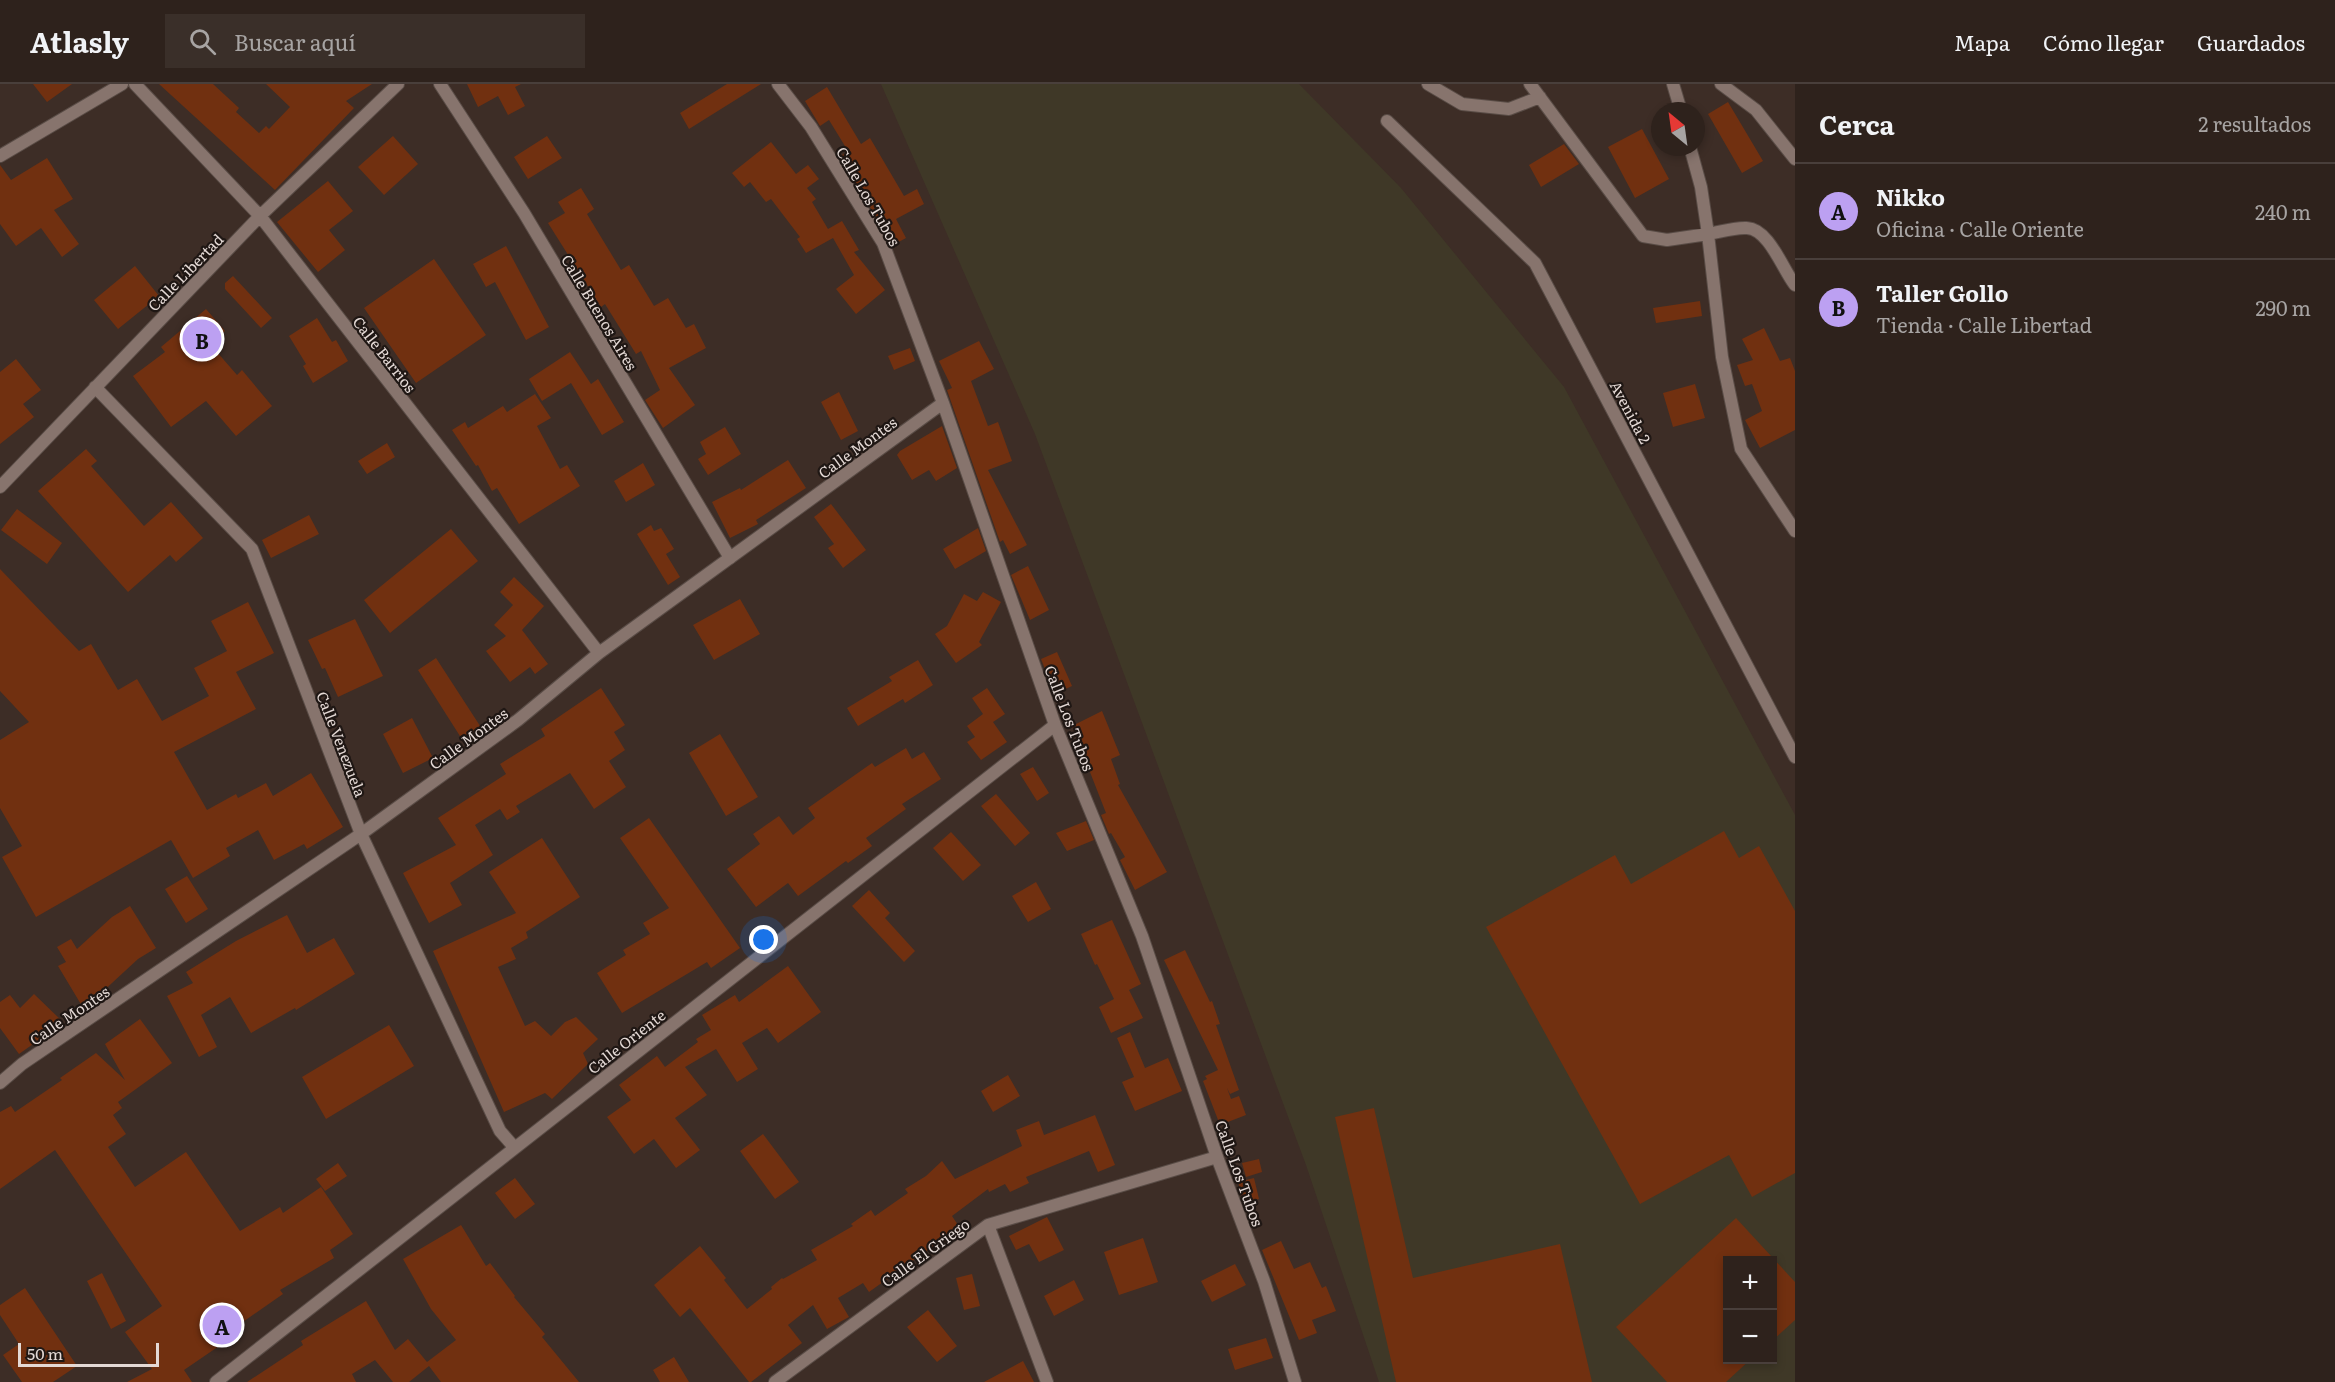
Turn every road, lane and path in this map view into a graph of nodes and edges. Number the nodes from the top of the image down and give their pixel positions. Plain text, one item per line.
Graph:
1 (122, 84) edge
2 (135, 84) edge
3 (398, 84) edge
4 (440, 84) edge
5 (778, 84) edge
6 (1428, 84) edge
7 (1530, 84) edge
8 (1673, 84) edge
9 (1721, 84) edge
10 (1540, 97) junction
11 (1678, 102) edge
12 (1387, 122) dead end
13 (0, 156) edge
14 (1692, 156) edge
15 (1795, 159) edge
16 (260, 216) junction
17 (1708, 234) junction
18 (1795, 285) edge
19 (94, 387) junction
20 (944, 404) junction
21 (0, 487) edge
22 (1795, 531) edge
23 (729, 558) junction
24 (599, 653) junction
25 (1055, 725) junction
26 (1795, 757) edge
27 (361, 834) junction
28 (0, 1083) edge
29 (514, 1147) junction
30 (1217, 1157) junction
31 (988, 1225) junction
32 (216, 1382) edge
33 (775, 1382) edge
34 (1047, 1382) edge
35 (1294, 1382) edge

1 - 13 street
2 - 16 street, Calle Barrios
3 - 16 street, Calle Libertad
4 - 23 street, Calle Buenos Aires
5 - 20 street, Calle Los Tubos
6 - 10 street
7 - 10 street
8 - 11 street
9 - 15 street
10 - 17 street
12 - 26 street, Avenida 2
14 - 17 street
16 - 19 street, Calle Libertad
16 - 24 street, Calle Barrios
17 - 18 street
17 - 22 street
19 - 21 street, Calle Libertad
19 - 27 street, Calle Venezuela
20 - 23 street, Calle Montes
20 - 25 street, Calle Los Tubos
23 - 24 street, Calle Montes
24 - 27 street, Calle Montes
25 - 29 street, Calle Oriente
25 - 30 street, Calle Los Tubos
27 - 28 street, Calle Montes
27 - 29 street, Calle Venezuela
29 - 32 street, Calle Oriente
30 - 31 street, Calle El Griego
30 - 35 street, Calle Los Tubos
31 - 33 street, Calle El Griego
31 - 34 street

